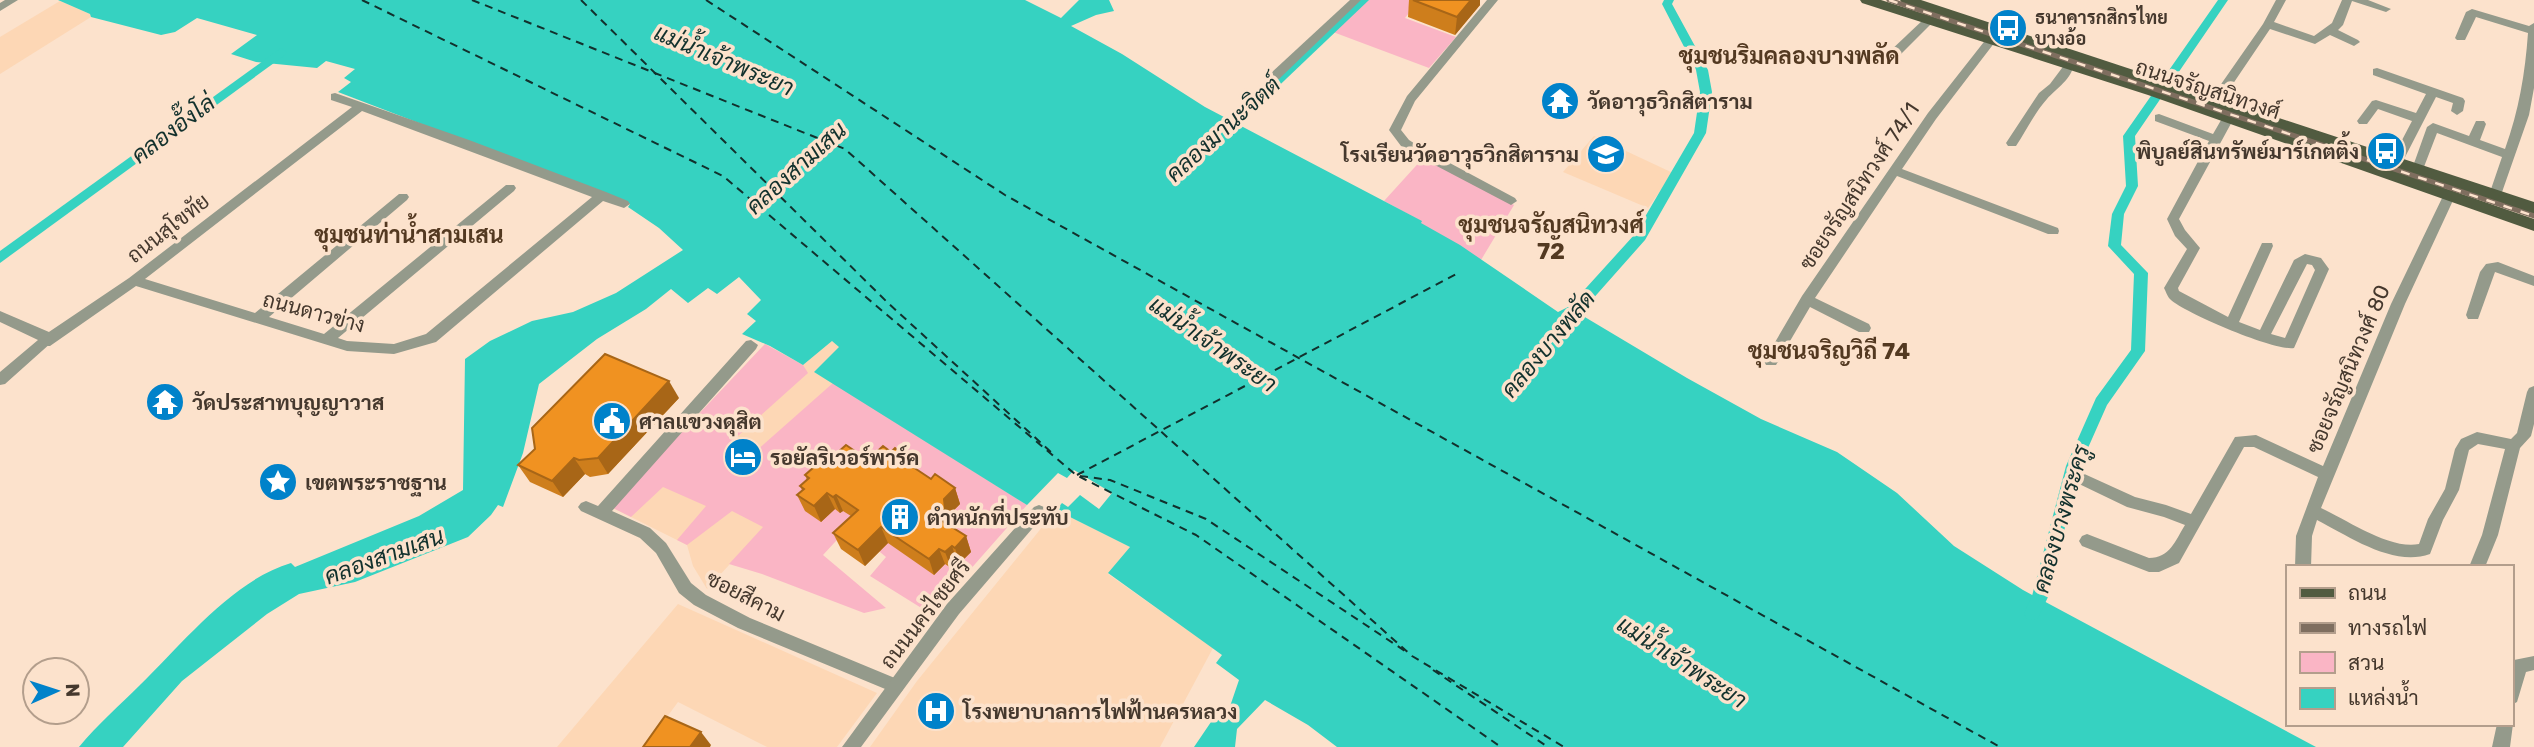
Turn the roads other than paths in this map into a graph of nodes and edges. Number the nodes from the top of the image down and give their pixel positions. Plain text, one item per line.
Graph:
1 (13, 0) edge
2 (1356, 0) edge
3 (1493, 0) edge
4 (1867, 0) edge
5 (1907, 0) edge
6 (2281, 0) edge
7 (2347, 0) edge
8 (2357, 0) edge
9 (0, 8) edge
10 (2386, 9) dead end
11 (1928, 21) junction
12 (2268, 24) junction
13 (2534, 29) edge
14 (2330, 31) junction
15 (2461, 38) dead end
16 (1991, 40) junction
17 (2354, 42) dead end
18 (1893, 55) dead end
19 (2069, 66) junction
20 (2377, 72) dead end
21 (2533, 73) edge
22 (1275, 76) dead end
23 (2161, 89) junction
24 (2433, 92) junction
25 (335, 97) dead end
26 (2216, 100) junction
27 (361, 106) junction
28 (2457, 111) dead end
29 (2159, 118) dead end
30 (2228, 118) junction
31 (2420, 119) junction
32 (2363, 121) dead end
33 (2480, 124) dead end
34 (2216, 139) junction
35 (2473, 141) junction
36 (2012, 143) dead end
37 (2509, 155) junction
38 (2397, 161) junction
39 (2418, 169) junction
40 (1896, 171) junction
41 (510, 188) dead end
42 (2450, 194) junction
43 (602, 195) junction
44 (2495, 195) junction
45 (403, 197) dead end
46 (1511, 201) dead end
47 (624, 204) dead end
48 (2534, 208) edge
49 (2534, 225) edge
50 (2053, 232) dead end
51 (2267, 246) dead end
52 (134, 281) junction
53 (2534, 281) edge
54 (1807, 300) junction
55 (2473, 315) dead end
56 (0, 316) edge
57 (257, 319) junction
58 (2232, 323) junction
59 (1864, 328) dead end
60 (2263, 337) junction
61 (326, 340) junction
62 (45, 342) junction
63 (751, 345) dead end
64 (1770, 361) dead end
65 (0, 380) edge
66 (2534, 392) edge
67 (2524, 440) edge
68 (2326, 474) junction
69 (2080, 478) dead end
70 (2312, 510) junction
71 (1039, 511) dead end
72 (2194, 522) junction
73 (2087, 541) dead end
74 (2303, 565) edge
75 (2478, 565) edge
76 (2534, 663) edge
77 (896, 686) junction
78 (2513, 690) edge
79 (2505, 726) edge
80 (851, 747) edge
81 (2501, 747) edge

1 - 9 street
2 - 22 street
3 - 46 street
4 - 11 main road, ถนนจรัญสนิทวงศ์
5 - 23 main road, ถนนจรัญสนิทวงศ์
6 - 12 street
7 - 14 street
8 - 10 street
11 - 16 main road, ถนนจรัญสนิทวงศ์
11 - 18 street
12 - 14 street
12 - 26 street
13 - 15 street
13 - 21 street
14 - 17 street
16 - 19 main road, ถนนจรัญสนิทวงศ์
16 - 40 street, ซอยจรัญสนิทวงศ์ 74/1
19 - 23 main road, ถนนจรัญสนิทวงศ์
19 - 36 street
20 - 24 street
21 - 37 street
23 - 26 main road, ถนนจรัญสนิทวงศ์
23 - 30 main road, ถนนจรัญสนิทวงศ์
24 - 28 street
24 - 31 street
25 - 27 street
26 - 38 main road, ถนนจรัญสนิทวงศ์
27 - 43 street
27 - 52 street, ถนนสุโขทัย
29 - 34 street
30 - 34 street
30 - 42 main road, ถนนจรัญสนิทวงศ์
31 - 32 street
31 - 38 street
33 - 35 street
34 - 58 street
35 - 37 street
35 - 39 street
37 - 44 street
38 - 39 main road, ถนนจรัญสนิทวงศ์
39 - 44 main road, ถนนจรัญสนิทวงศ์
40 - 50 street
40 - 54 street, ซอยจรัญสนิทวงศ์ 74/1
41 - 61 street
42 - 49 main road, ถนนจรัญสนิทวงศ์
42 - 68 street, ซอยจรัญสนิทวงศ์ 80
43 - 47 street
43 - 61 street, ถนนดาวข่าง
44 - 48 main road, ถนนจรัญสนิทวงศ์
45 - 57 street
51 - 58 street
52 - 57 street, ถนนดาวข่าง
52 - 62 street, ถนนสุโขทัย
53 - 55 street
54 - 59 street
54 - 64 street, ซอยจรัญสนิทวงศ์ 74/1
56 - 62 street
57 - 61 street, ถนนดาวข่าง
58 - 60 street
60 - 60 street
62 - 65 street, ถนนสุโขทัย
63 - 77 street, ซอยสีคาม
66 - 67 street
67 - 70 street
67 - 75 street
68 - 70 street, ซอยจรัญสนิทวงศ์ 80
68 - 72 street
69 - 72 street
70 - 74 street, ซอยจรัญสนิทวงศ์ 80
71 - 77 street, ถนนนครไชยศรี
72 - 73 street
76 - 78 street
77 - 80 street, ถนนนครไชยศรี
79 - 81 street

